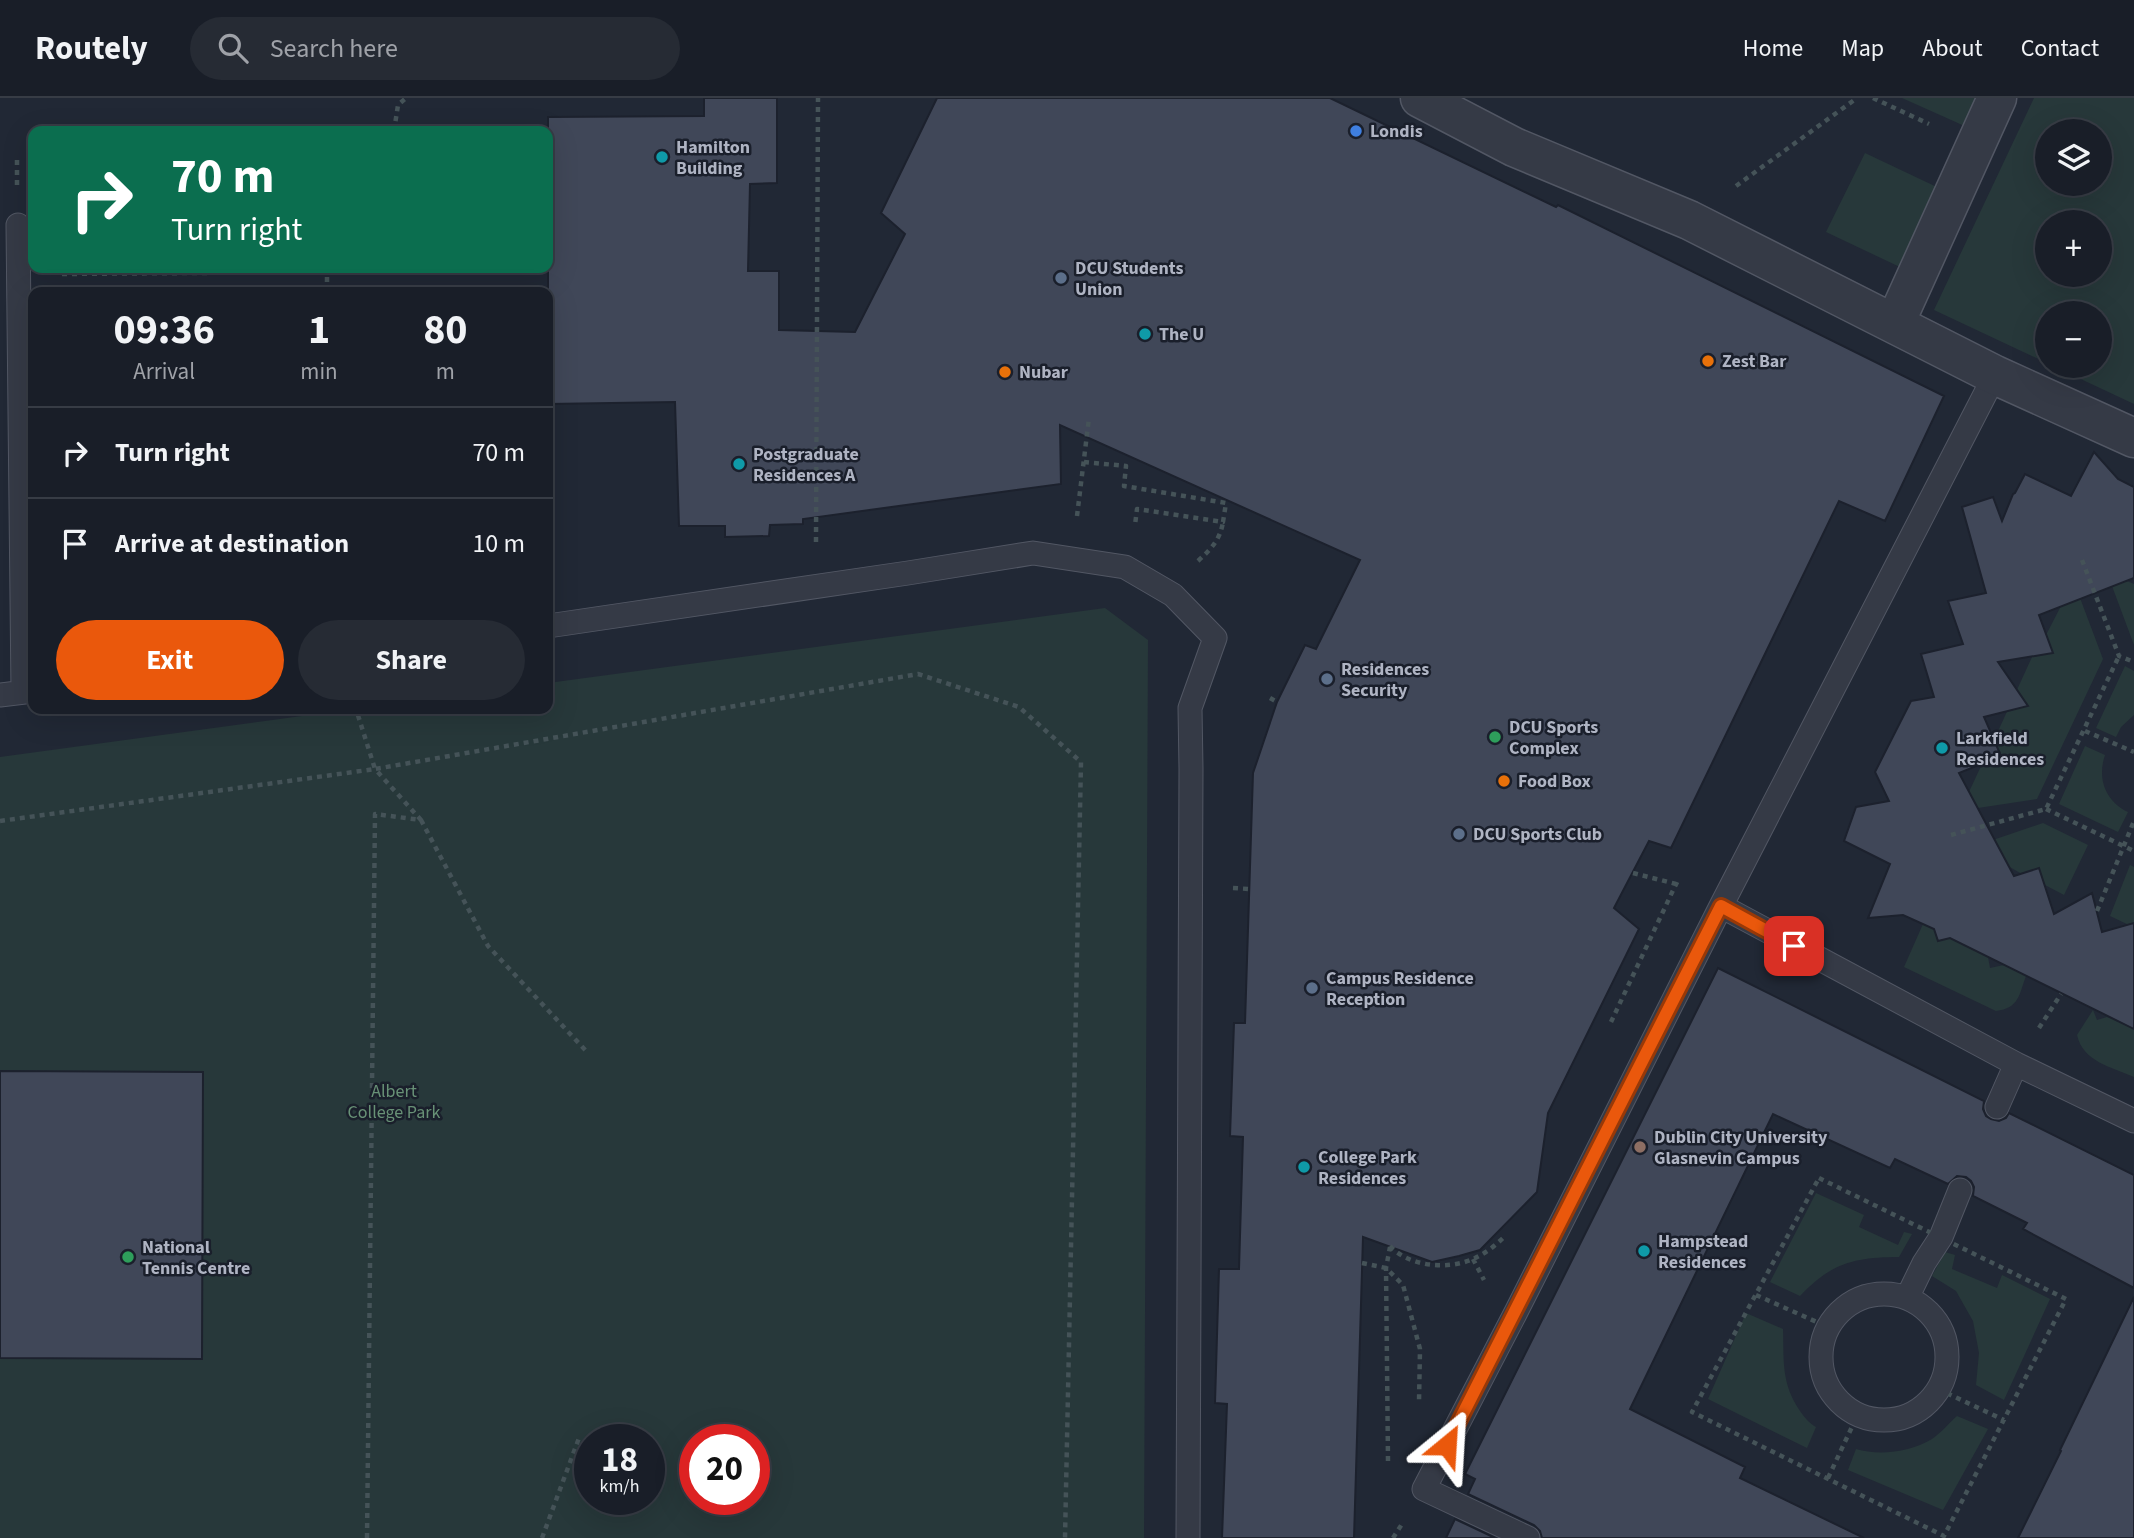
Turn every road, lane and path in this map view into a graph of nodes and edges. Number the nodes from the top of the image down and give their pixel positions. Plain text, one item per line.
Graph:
1 (406, 98) edge
2 (818, 98) edge
3 (1420, 98) edge
4 (1857, 98) edge
5 (1997, 98) edge
6 (395, 126) edge
7 (1689, 220) junction
8 (18, 225) dead end
9 (143, 273) edge
10 (19, 275) junction
11 (1895, 323) junction
12 (1995, 374) junction
13 (1089, 418) dead end
14 (2134, 438) edge
15 (1084, 461) junction
16 (1077, 521) dead end
17 (1223, 522) junction
18 (1134, 529) dead end
19 (816, 542) dead end
20 (2082, 560) dead end
21 (1193, 567) dead end
22 (553, 625) edge
23 (2119, 656) junction
24 (2134, 662) edge
25 (19, 692) edge
26 (1270, 698) dead end
27 (1277, 702) dead end
28 (358, 714) edge
29 (2085, 731) junction
30 (2134, 752) edge
31 (375, 769) junction
32 (2046, 809) junction
33 (421, 820) junction
34 (0, 821) edge
35 (2134, 821) edge
36 (1951, 835) dead end
37 (2123, 847) junction
38 (2134, 851) edge
39 (1633, 873) dead end
40 (1676, 884) junction
41 (1230, 888) dead end
42 (1249, 889) dead end
43 (1721, 906) junction
44 (2097, 911) dead end
45 (1607, 1031) dead end
46 (588, 1053) dead end
47 (2016, 1064) junction
48 (1997, 1107) dead end
49 (2134, 1121) edge
50 (1960, 1190) dead end
51 (1512, 1228) dead end
52 (1941, 1237) junction
53 (1362, 1263) dead end
54 (1386, 1268) junction
55 (1756, 1295) junction
56 (1907, 1298) junction
57 (1828, 1327) junction
58 (1938, 1390) junction
59 (1419, 1403) dead end
60 (1858, 1415) junction
61 (2004, 1420) junction
62 (574, 1452) edge
63 (1388, 1471) dead end
64 (1828, 1478) junction
65 (367, 1538) edge
66 (542, 1538) edge
67 (1065, 1538) edge
68 (1188, 1538) edge
69 (1528, 1538) edge

1 - 6 path
2 - 19 path
3 - 7 street
4 - 7 path
5 - 11 street
7 - 11 street
8 - 10 lane
9 - 10 path
10 - 25 lane
11 - 12 street
12 - 14 street
12 - 43 lane
13 - 15 path
15 - 16 path
15 - 17 path
17 - 18 path
17 - 21 path
20 - 23 path
22 - 68 lane
23 - 24 path
23 - 29 path
26 - 27 path
28 - 31 path
29 - 30 path
29 - 32 path
31 - 33 path
31 - 34 path
31 - 67 path
32 - 36 path
32 - 37 path
33 - 46 path
33 - 65 path
35 - 37 path
37 - 38 path
37 - 44 path
39 - 40 path
40 - 43 path
40 - 45 path
41 - 42 path
43 - 47 lane
43 - 69 lane
47 - 48 lane
47 - 49 lane
50 - 52 lane
51 - 54 path
52 - 55 path
52 - 56 lane
52 - 61 path
53 - 54 path
54 - 59 path
54 - 63 path
55 - 57 path
55 - 64 path
56 - 57 lane
56 - 58 lane
57 - 60 lane
58 - 60 lane
58 - 61 path
60 - 64 path
61 - 64 path
62 - 66 path

